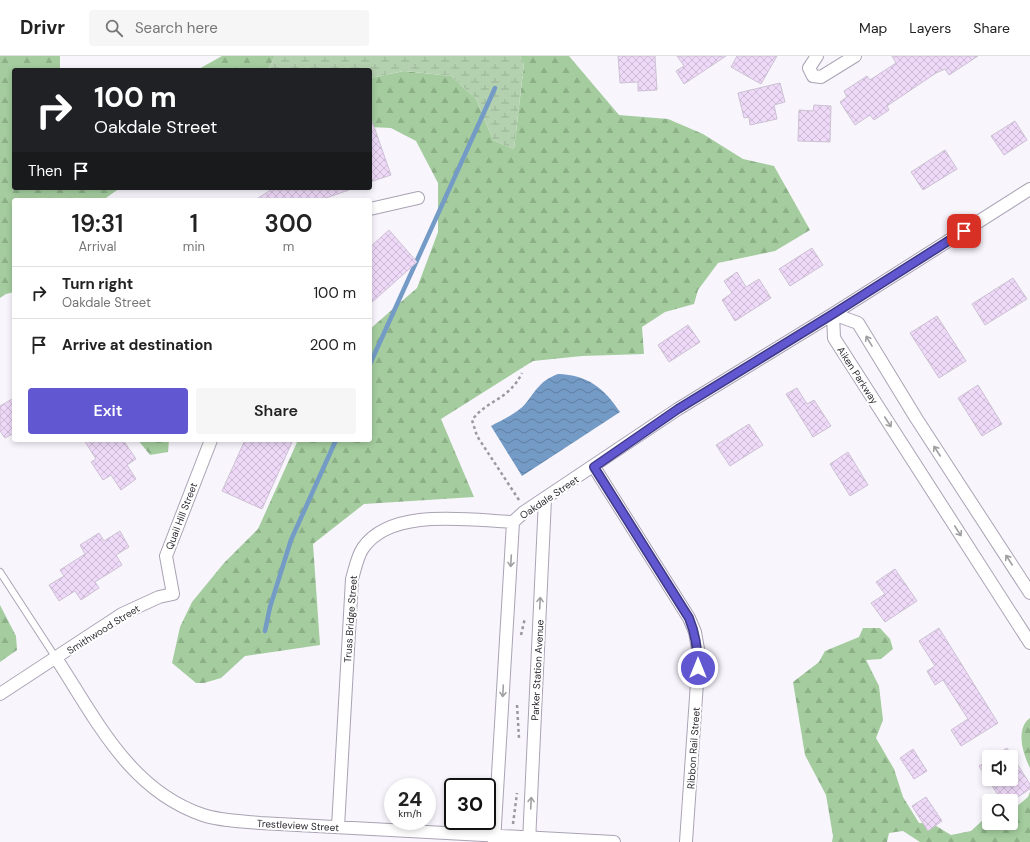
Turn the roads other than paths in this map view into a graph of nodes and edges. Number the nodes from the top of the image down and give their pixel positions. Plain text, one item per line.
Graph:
1 (817, 56) edge
2 (855, 56) edge
3 (1030, 189) edge
4 (418, 198) dead end
5 (372, 209) edge
6 (833, 314) junction
7 (210, 442) edge
8 (594, 467) junction
9 (545, 499) junction
10 (513, 522) junction
11 (0, 572) edge
12 (1030, 593) edge
13 (173, 594) joint
14 (1030, 643) edge
15 (56, 658) junction
16 (0, 694) edge
17 (338, 827) junction
18 (494, 839) edge
19 (529, 840) edge
20 (614, 842) edge
21 (686, 842) edge

1 - 2 street
3 - 6 street, Oakdale Street
4 - 5 street
6 - 8 street, Oakdale Street
12 -> 6 street
6 -> 14 street, Aiken Parkway
7 - 13 street, Quail Hill Street
8 - 9 street, Oakdale Street
8 - 21 street, Ribbon Rail Street
9 - 10 street, Oakdale Street
19 -> 9 street, Parker Station Avenue
10 - 17 street, Truss Bridge Street
10 -> 18 street
11 - 15 lane, Smithwood Street
13 - 15 street, Smithwood Street
15 - 16 street, Smithwood Street
15 - 17 street, Trestleview Street
17 - 18 street, Trestleview Street
18 - 19 street, Trestleview Street
19 - 20 street, Trestleview Street

